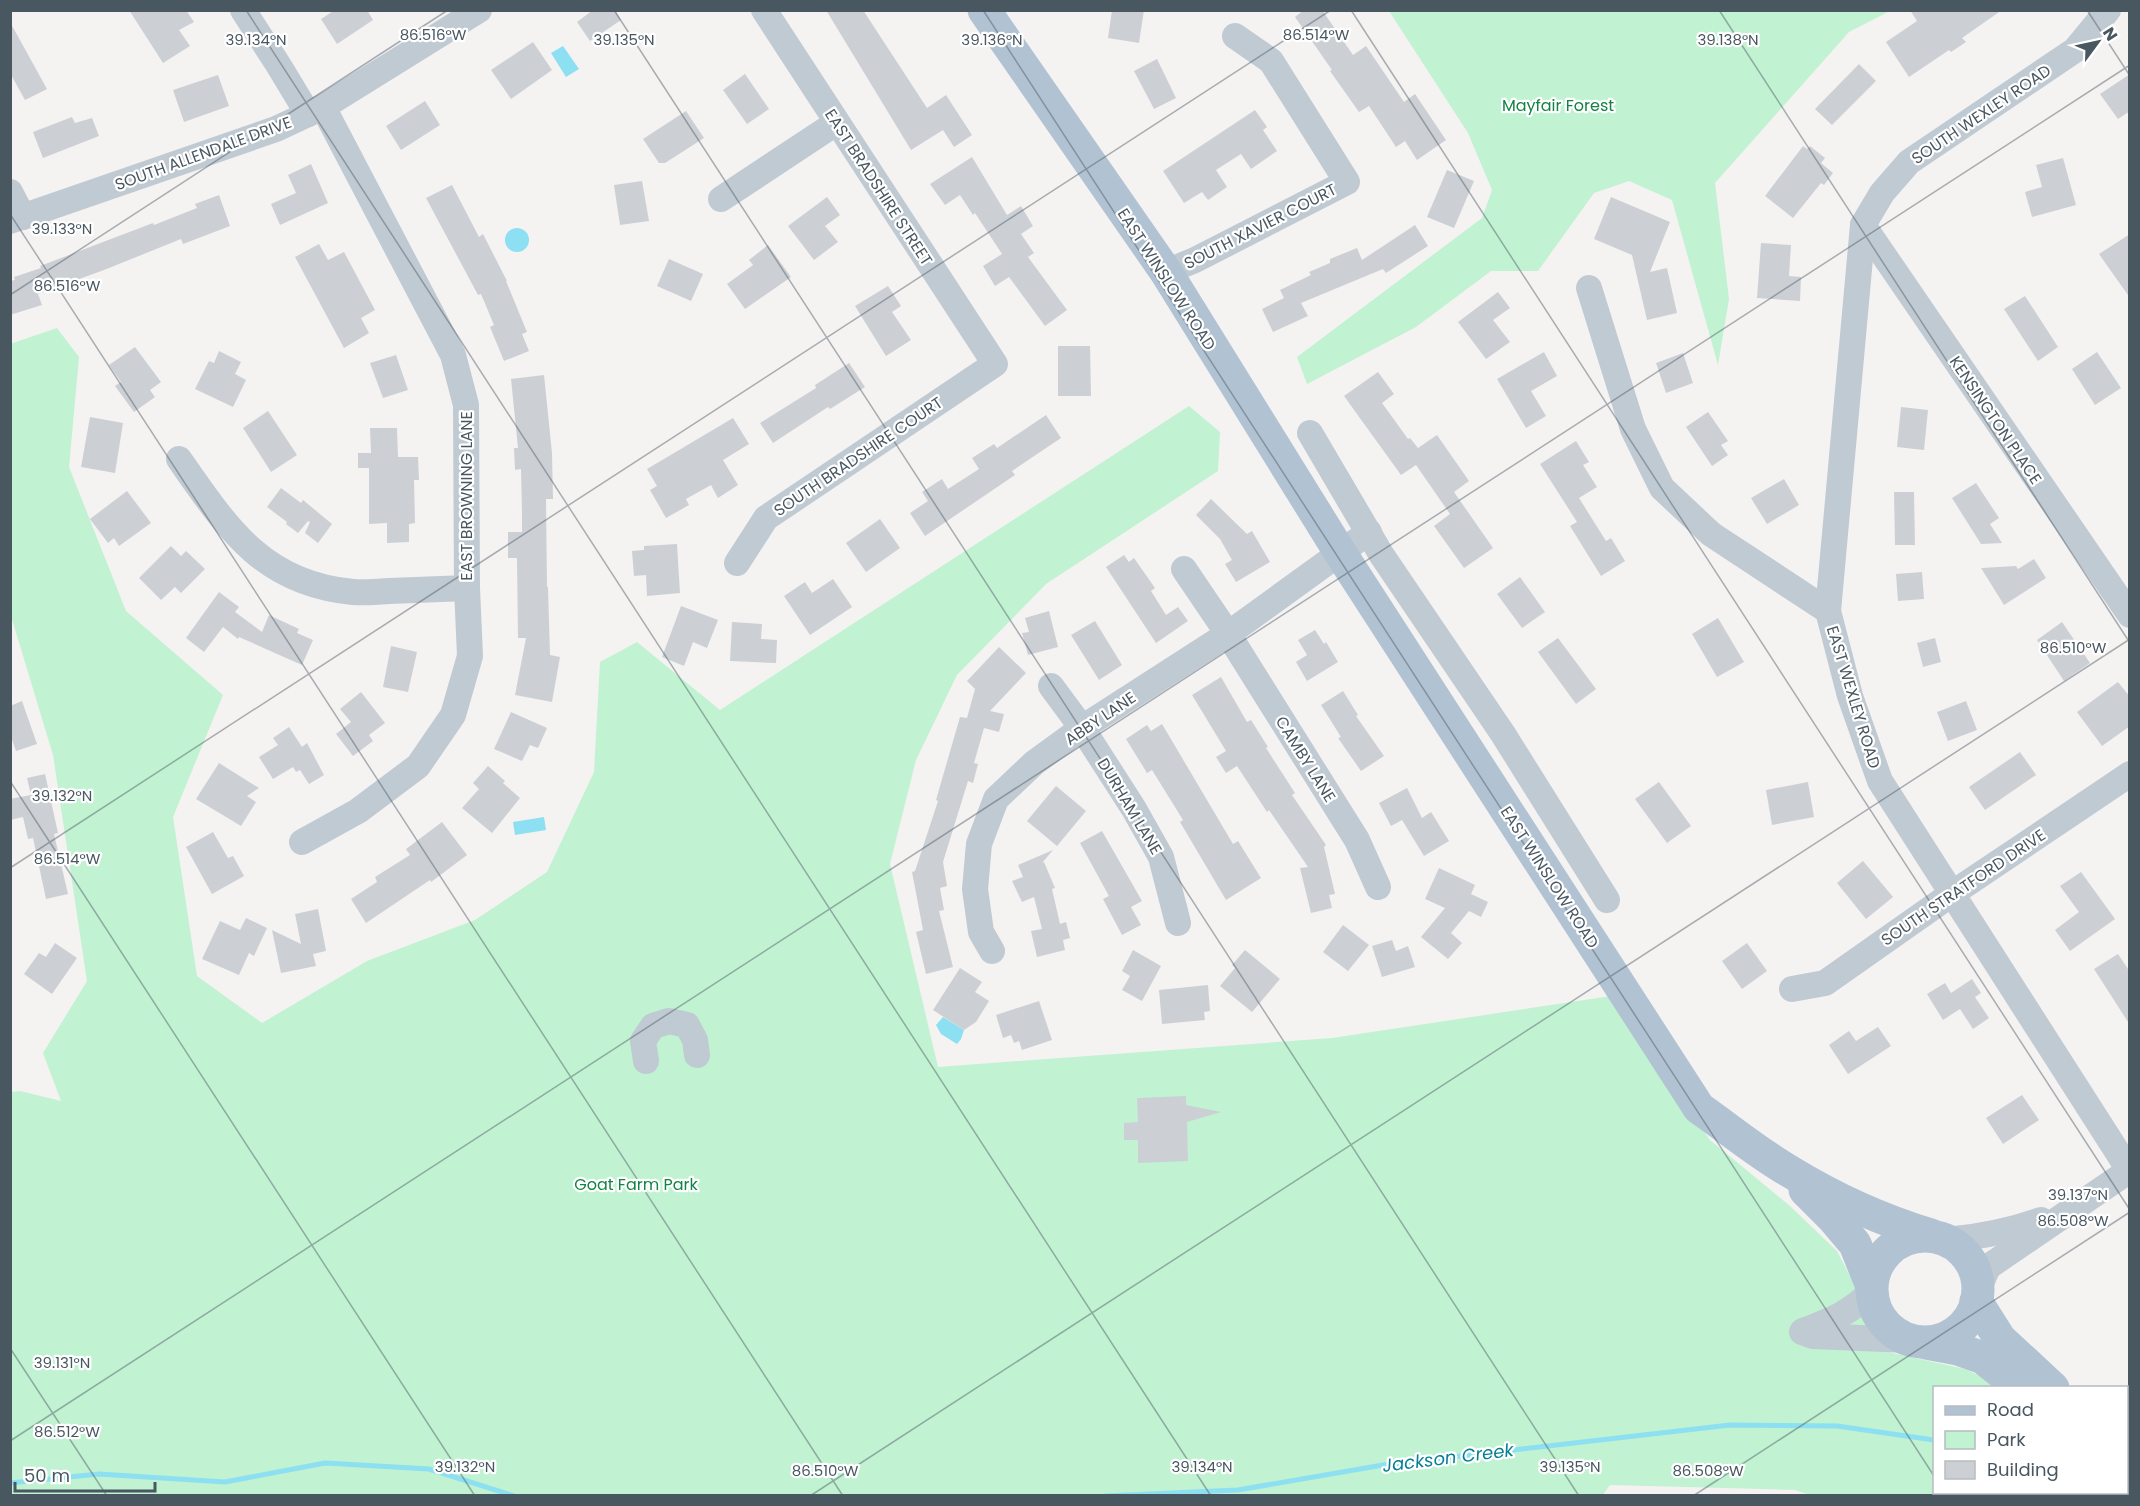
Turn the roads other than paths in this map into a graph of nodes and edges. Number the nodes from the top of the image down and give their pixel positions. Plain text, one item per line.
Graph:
1 (243, 10) edge
2 (479, 10) edge
3 (764, 10) edge
4 (984, 10) edge
5 (2108, 10) edge
6 (1235, 36) dead end
7 (316, 111) junction
8 (836, 123) junction
9 (10, 192) edge
10 (721, 199) dead end
11 (16, 219) edge
12 (1863, 225) junction
13 (1166, 272) junction
14 (1589, 288) dead end
15 (995, 364) joint
16 (1310, 433) dead end
17 (179, 459) dead end
18 (1369, 532) junction
19 (1341, 554) junction
20 (737, 563) dead end
21 (1184, 569) dead end
22 (467, 588) junction
23 (1828, 611) junction
24 (2130, 615) edge
25 (1228, 634) junction
26 (1051, 686) dead end
27 (1082, 728) junction
28 (2130, 774) edge
29 (302, 842) dead end
30 (1378, 887) dead end
31 (1953, 893) junction
32 (1607, 900) dead end
33 (1178, 923) dead end
34 (992, 951) dead end
35 (1792, 989) dead end
36 (697, 1055) dead end
37 (646, 1061) dead end
38 (2129, 1170) edge
39 (1788, 1171) junction
40 (2073, 1210) junction
41 (1938, 1238) junction
42 (1871, 1287) junction
43 (1977, 1297) junction
44 (1917, 1341) junction
45 (2018, 1386) edge
46 (2051, 1386) edge

1 - 7 street, EAST BROWNING LANE
2 - 7 street, SOUTH ALLENDALE DRIVE
3 - 8 street, EAST BRADSHIRE STREET
4 - 13 main road, EAST WINSLOW ROAD
5 - 12 street, SOUTH WEXLEY ROAD
6 - 13 street, SOUTH XAVIER COURT
7 - 11 street, SOUTH ALLENDALE DRIVE
7 - 22 street, EAST BROWNING LANE
8 - 10 street
8 - 15 street, EAST BRADSHIRE STREET
9 - 11 street
12 - 23 street, EAST WEXLEY ROAD
12 - 24 street, KENSINGTON PLACE
13 - 19 main road, EAST WINSLOW ROAD
14 - 23 street
15 - 20 street, SOUTH BRADSHIRE COURT
16 - 18 street
17 - 22 street
18 - 19 street
18 - 32 street
19 - 25 street, ABBY LANE
19 - 39 main road, EAST WINSLOW ROAD
21 - 25 street, CAMBY LANE
22 - 29 street, EAST BROWNING LANE
23 - 31 street, EAST WEXLEY ROAD
25 - 27 street, ABBY LANE
25 - 30 street, CAMBY LANE
26 - 27 street, DURHAM LANE
27 - 33 street, DURHAM LANE
27 - 34 street, ABBY LANE
28 - 31 street, SOUTH STRATFORD DRIVE
31 - 35 street, SOUTH STRATFORD DRIVE
31 - 38 street, EAST WEXLEY ROAD
36 - 37 street
38 - 40 street
39 - 41 main road, EAST WINSLOW ROAD
39 - 42 main road, EAST WINSLOW ROAD
40 - 41 street
40 - 43 street
41 - 42 main road
41 - 43 main road
42 - 44 main road
42 - 44 street
43 - 44 main road
43 - 46 main road
44 - 45 main road

